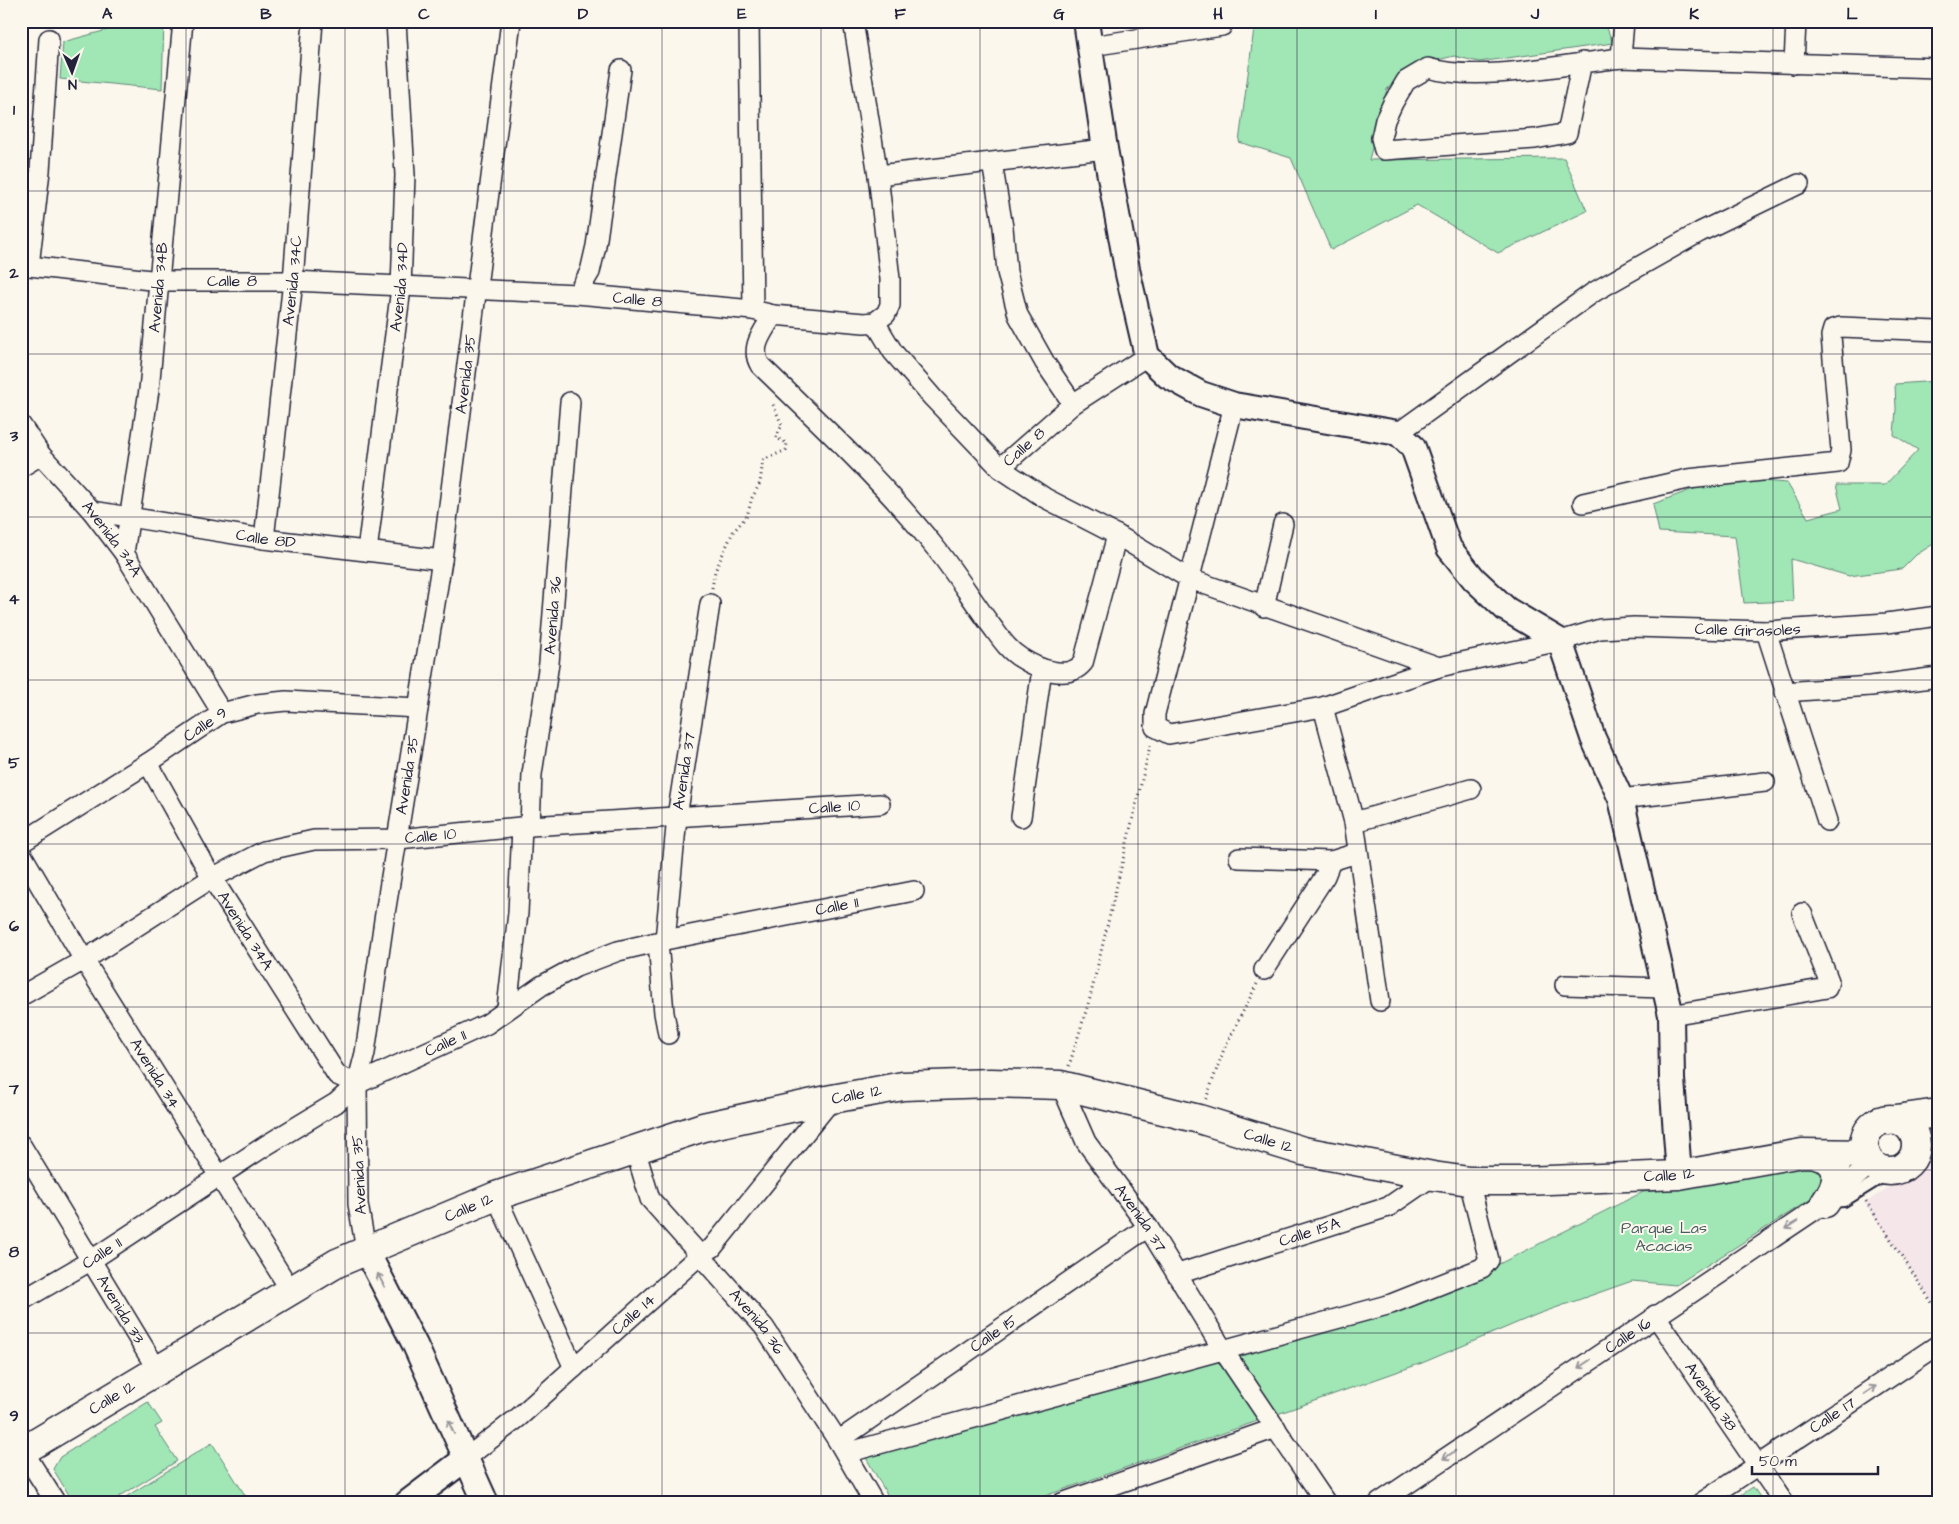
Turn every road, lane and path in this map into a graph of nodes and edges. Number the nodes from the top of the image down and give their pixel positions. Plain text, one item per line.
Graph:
1 (183, 21) edge
2 (313, 21) edge
3 (396, 21) edge
4 (511, 21) edge
5 (749, 21) edge
6 (853, 21) edge
7 (1086, 21) edge
8 (1624, 21) edge
9 (1796, 21) edge
10 (1222, 26) dead end
11 (49, 39) dead end
12 (1091, 46) junction
13 (1621, 58) junction
14 (1582, 62) junction
15 (1794, 64) junction
16 (1938, 68) edge
17 (621, 70) dead end
18 (1105, 149) junction
19 (992, 163) junction
20 (878, 175) junction
21 (1799, 184) dead end
22 (25, 266) edge
23 (159, 281) junction
24 (293, 281) junction
25 (401, 288) junction
26 (477, 290) junction
27 (577, 294) junction
28 (752, 310) junction
29 (773, 315) junction
30 (875, 322) junction
31 (1938, 331) edge
32 (1146, 356) junction
33 (773, 378) junction
34 (570, 402) dead end
35 (1073, 404) junction
36 (1234, 405) junction
37 (21, 425) edge
38 (1398, 433) junction
39 (41, 455) junction
40 (21, 466) edge
41 (1000, 468) junction
42 (1582, 503) dead end
43 (92, 511) junction
44 (130, 517) junction
45 (1283, 524) dead end
46 (1117, 535) junction
47 (264, 539) junction
48 (367, 551) junction
49 (124, 553) junction
50 (442, 560) junction
51 (1190, 580) junction
52 (710, 604) joint
53 (1264, 607) junction
54 (1938, 616) edge
55 (1766, 632) junction
56 (1560, 641) junction
57 (1438, 667) junction
58 (1042, 668) junction
59 (1938, 677) edge
60 (1784, 692) junction
61 (1323, 707) junction
62 (418, 708) junction
63 (222, 713) junction
64 (1155, 727) junction
65 (148, 764) junction
66 (1765, 782) dead end
67 (1471, 789) dead end
68 (1621, 799) junction
69 (880, 804) dead end
70 (677, 817) junction
71 (1020, 817) dead end
72 (1827, 821) dead end
73 (1354, 822) junction
74 (526, 826) junction
75 (398, 839) junction
76 (21, 843) edge
77 (21, 853) edge
78 (1357, 853) junction
79 (1239, 858) dead end
80 (1331, 861) junction
81 (212, 878) junction
82 (914, 891) dead end
83 (1802, 913) dead end
84 (662, 941) junction
85 (84, 960) junction
86 (1264, 970) joint
87 (1566, 985) dead end
88 (1664, 988) junction
89 (21, 996) edge
90 (1380, 1001) dead end
91 (507, 1008) junction
92 (1671, 1015) junction
93 (668, 1034) dead end
94 (1064, 1078) junction
95 (356, 1084) junction
96 (832, 1099) junction
97 (1204, 1105) dead end
98 (1938, 1113) edge
99 (1884, 1121) junction
100 (21, 1145) edge
101 (1927, 1146) edge
102 (635, 1149) junction
103 (1816, 1154) junction
104 (1760, 1159) junction
105 (1876, 1163) junction
106 (1679, 1175) junction
107 (1433, 1176) junction
108 (220, 1177) junction
109 (1469, 1180) junction
110 (496, 1196) junction
111 (1863, 1197) dead end
112 (1825, 1204) junction
113 (1148, 1227) junction
114 (366, 1250) junction
115 (701, 1254) junction
116 (90, 1261) junction
117 (1178, 1274) junction
118 (292, 1291) junction
119 (21, 1302) edge
120 (1938, 1312) edge
121 (1655, 1315) junction
122 (1938, 1345) edge
123 (1222, 1350) junction
124 (574, 1368) junction
125 (158, 1371) junction
126 (1276, 1428) junction
127 (842, 1447) junction
128 (22, 1452) edge
129 (465, 1459) junction
130 (1757, 1465) junction
131 (56, 1503) edge
132 (407, 1503) edge
133 (486, 1503) edge
134 (874, 1503) edge
135 (1062, 1503) edge
136 (1326, 1503) edge
137 (1379, 1503) edge
138 (1701, 1503) edge
139 (1784, 1503) edge

1 - 23 street, Avenida 34B
2 - 24 street, Avenida 34C
3 - 25 street, Avenida 34D
4 - 26 street, Avenida 35
5 - 28 street
6 - 20 street
7 - 12 street
8 - 13 street
9 - 15 street
10 - 12 street
11 - 22 street
12 - 18 street
13 - 14 street
13 - 15 street
14 - 14 street
15 - 16 street
17 - 27 street
18 - 19 street
18 - 32 street
19 - 20 street
19 - 35 street
20 - 30 street
21 - 38 street
22 - 23 street, Calle 8
23 - 24 street, Calle 8
23 - 44 street, Avenida 34B
24 - 25 street, Calle 8
24 - 47 street, Avenida 34C
25 - 26 street, Calle 8
25 - 48 street, Avenida 34D
26 - 27 street, Calle 8
26 - 50 street, Avenida 35
27 - 28 street, Calle 8
28 - 29 street, Calle 8
29 - 30 street, Calle 8
29 - 33 street
30 - 41 street, Calle 8
31 - 42 street
32 - 35 street, Calle 8
32 - 36 street
33 - 52 path
33 - 58 street
34 - 74 street, Avenida 36
35 - 41 street, Calle 8
36 - 38 street
36 - 51 street
37 - 39 street, Avenida 34A
38 - 56 street
39 - 40 street
39 - 43 street, Avenida 34A
41 - 46 street
43 - 44 street, Calle 8D
43 - 49 street, Avenida 34A
44 - 47 street, Calle 8D
44 - 49 street, Avenida 34B
45 - 53 street
46 - 51 street
46 - 58 street
47 - 48 street, Calle 8D
48 - 50 street, Calle 8D
49 - 63 street, Avenida 34A
50 - 62 street, Avenida 35
51 - 53 street
51 - 64 street
52 - 70 street, Avenida 37
53 - 57 street
54 - 55 street, Calle Girasoles
55 - 56 street, Calle Girasoles
55 - 60 street
56 - 57 street, Calle Girasoles
56 - 68 street
57 - 61 street, Calle Girasoles
58 - 71 street
59 - 60 street
60 - 72 street
61 - 64 street, Calle Girasoles
61 - 73 street
62 - 63 street, Calle 9
62 - 75 street, Avenida 35
63 - 65 street, Calle 9
64 - 94 path
65 - 76 street, Calle 9
65 - 81 street, Avenida 34A
66 - 68 street
67 - 73 street
68 - 88 street
69 - 70 street, Calle 10
70 - 74 street, Calle 10
70 - 84 street, Avenida 37
73 - 78 street
74 - 75 street, Calle 10
74 - 91 street, Avenida 36
75 - 81 street, Calle 10
75 - 95 street, Avenida 35
77 - 85 street, Avenida 34
78 - 80 street
78 - 90 street
79 - 80 street
80 - 86 street
81 - 85 street, Calle 10
81 - 95 street, Avenida 34A
82 - 84 street, Calle 11
83 - 92 street
84 - 91 street, Calle 11
84 - 93 street, Avenida 37
85 - 89 street, Calle 10
85 - 108 street, Avenida 34
86 - 97 path
87 - 88 street
88 - 92 street
91 - 95 street, Calle 11
92 - 106 street
94 - 96 main road, Calle 12
94 - 107 main road, Calle 12
94 - 113 street, Avenida 37
95 - 108 street, Calle 11
95 - 114 street, Avenida 35
96 - 102 main road, Calle 12
96 - 115 street, Calle 14
98 - 99 main road, Calle 12
99 - 101 main road
99 - 104 main road, Calle 12
99 - 105 main road
100 - 116 street, Avenida 33
101 - 105 main road
102 - 110 main road, Calle 12
102 - 115 street, Avenida 36
103 - 104 main road, Calle 12
103 - 105 main road, Calle 12
103 - 112 main road
104 - 106 main road, Calle 12
105 - 112 street, Calle 16
106 - 109 main road, Calle 12
107 - 109 main road, Calle 12
107 - 117 street, Calle 15A
108 - 116 street, Calle 11
108 - 118 street, Avenida 34
109 - 123 street
110 - 114 main road, Calle 12
110 - 124 street
111 - 120 path
112 -> 121 street, Calle 16
113 - 117 street, Avenida 37
113 - 127 street, Calle 15
114 - 118 main road, Calle 12
129 -> 114 street, Avenida 35
115 - 124 street, Calle 14
115 - 127 street, Avenida 36
116 - 119 street, Calle 11
116 - 125 street, Avenida 33
117 - 123 street, Avenida 37
118 - 125 main road, Calle 12
121 - 130 street, Avenida 38
121 -> 137 street, Calle 16
130 -> 122 street, Calle 17
123 - 126 street, Avenida 37
123 - 127 street
124 - 129 street, Calle 14
125 - 128 main road, Calle 12
126 - 135 street
126 - 136 street
127 - 134 street, Avenida 36
128 - 131 street
129 - 132 street, Calle 14
129 - 133 street, Avenida 35
130 - 138 street, Calle 17
130 - 139 street, Avenida 38

